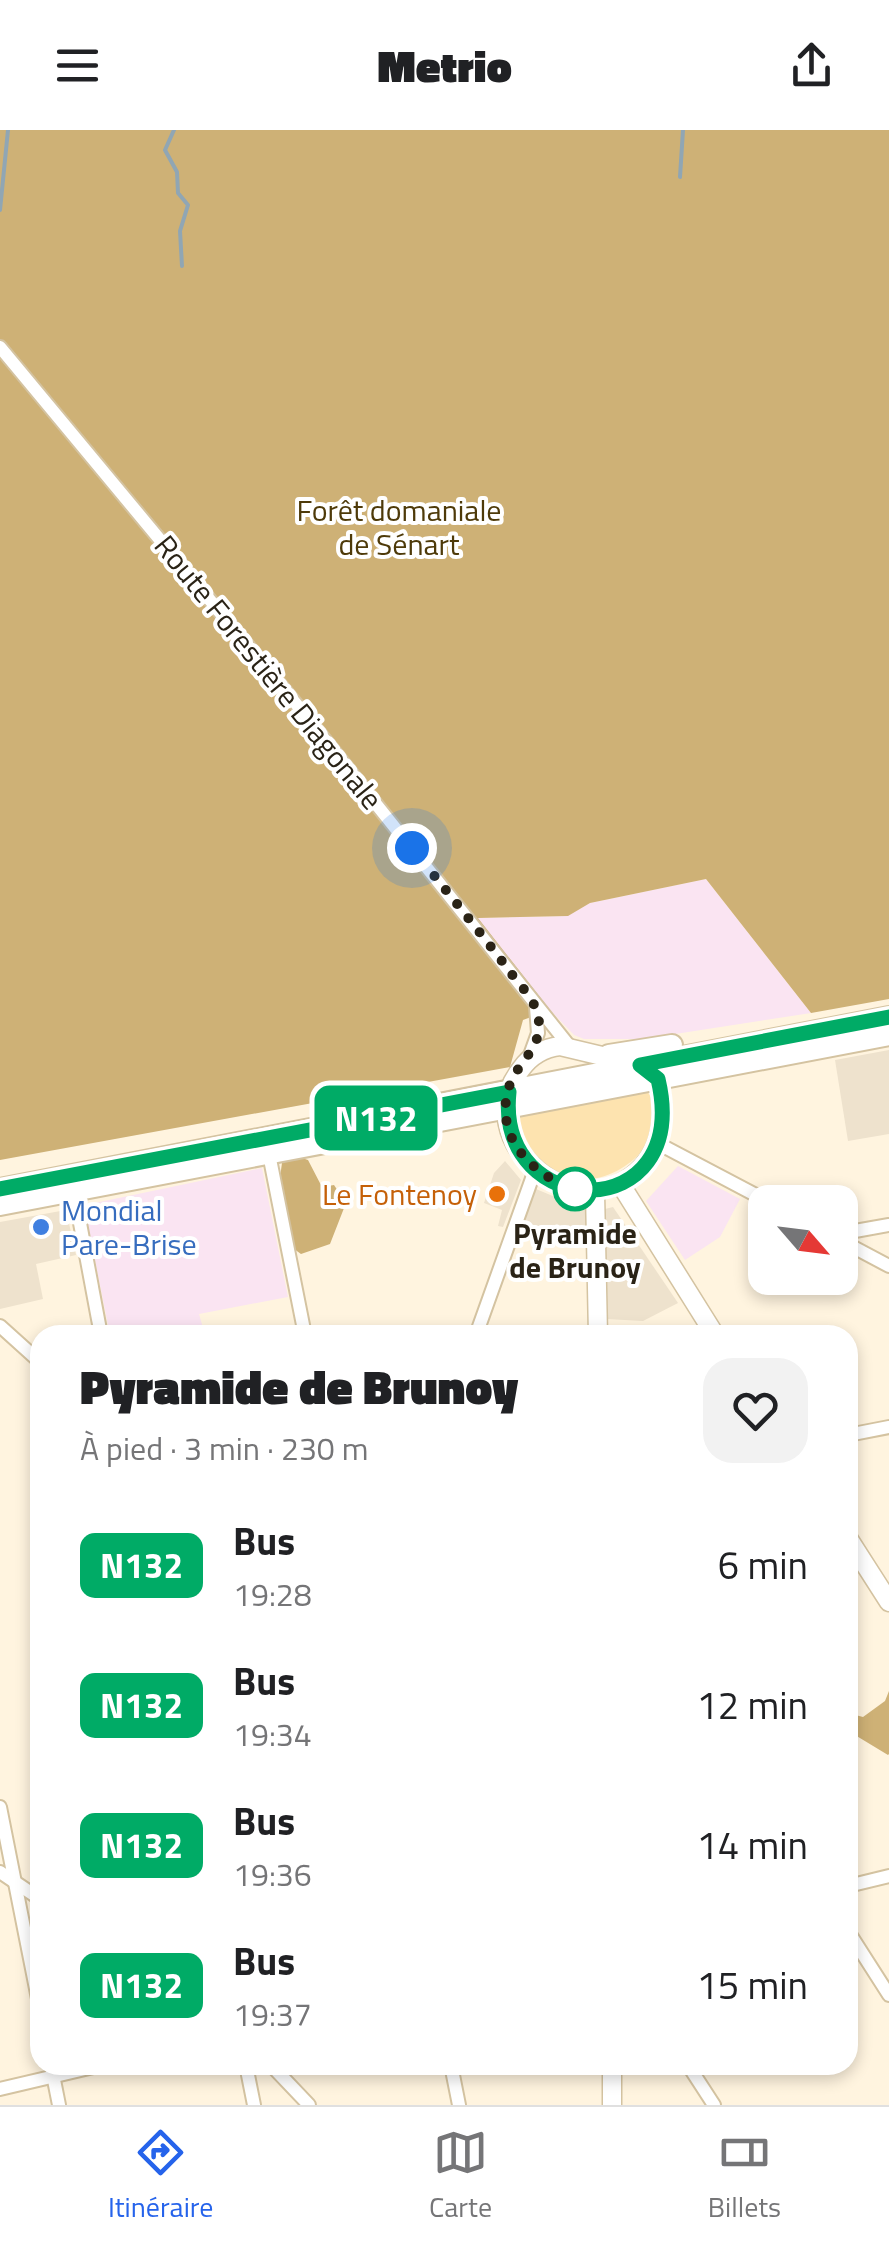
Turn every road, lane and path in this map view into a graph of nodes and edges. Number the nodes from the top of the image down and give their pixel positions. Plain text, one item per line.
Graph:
1 (0, 347) edge
2 (536, 1008) junction
3 (889, 1017) edge
4 (889, 1035) edge
5 (570, 1047) junction
6 (732, 1048) junction
7 (609, 1055) junction
8 (529, 1058) junction
9 (640, 1065) junction
10 (658, 1079) junction
11 (508, 1101) junction
12 (659, 1144) junction
13 (269, 1154) junction
14 (534, 1170) junction
15 (621, 1186) junction
16 (0, 1190) edge
17 (74, 1191) junction
18 (748, 1191) edge
19 (596, 1192) junction
20 (0, 1206) edge
21 (889, 1225) edge
22 (858, 1230) edge
23 (858, 1249) edge
24 (889, 1266) edge
25 (99, 1325) edge
26 (304, 1325) edge
27 (480, 1325) edge
28 (598, 1325) edge
29 (710, 1325) edge
30 (0, 1326) edge
31 (30, 1353) edge
32 (889, 1426) edge
33 (858, 1434) edge
34 (858, 1554) edge
35 (889, 1602) edge
36 (0, 1806) edge
37 (0, 1872) edge
38 (889, 1876) edge
39 (15, 1882) junction
40 (858, 1884) edge
41 (30, 1892) edge
42 (858, 1946) edge
43 (30, 1958) edge
44 (889, 1994) edge
45 (40, 2075) edge
46 (53, 2075) edge
47 (248, 2075) edge
48 (280, 2075) edge
49 (453, 2075) edge
50 (612, 2075) edge
51 (694, 2075) edge
52 (0, 2089) edge
53 (59, 2105) edge
54 (254, 2105) edge
55 (309, 2105) edge
56 (459, 2105) edge
57 (612, 2105) edge
58 (714, 2105) edge

1 - 2 street, Route Forestière Diagonale
2 - 5 street, Route Forestière Diagonale
2 - 8 street
3 - 6 main road
4 - 10 main road
5 - 7 main road
5 - 8 main road
6 - 7 main road
6 - 9 main road
7 - 9 main road
8 - 11 main road
9 - 10 main road
9 - 11 main road
10 - 11 main road
10 - 12 main road
11 - 13 main road
11 - 14 main road
11 - 16 main road
12 - 15 main road
12 - 18 street
13 - 17 main road
13 - 26 street
14 - 19 main road
14 - 27 street
15 - 19 main road
15 - 29 main road
17 - 20 main road
17 - 25 street
19 - 28 main road
21 - 22 street
23 - 24 street
30 - 31 street
32 - 33 street
34 - 35 main road
36 - 39 street
37 - 39 street
38 - 40 street
39 - 41 street
39 - 43 street
42 - 44 street
45 - 52 street
46 - 53 street
47 - 54 street
48 - 55 street
49 - 56 street
50 - 57 main road
51 - 58 street

